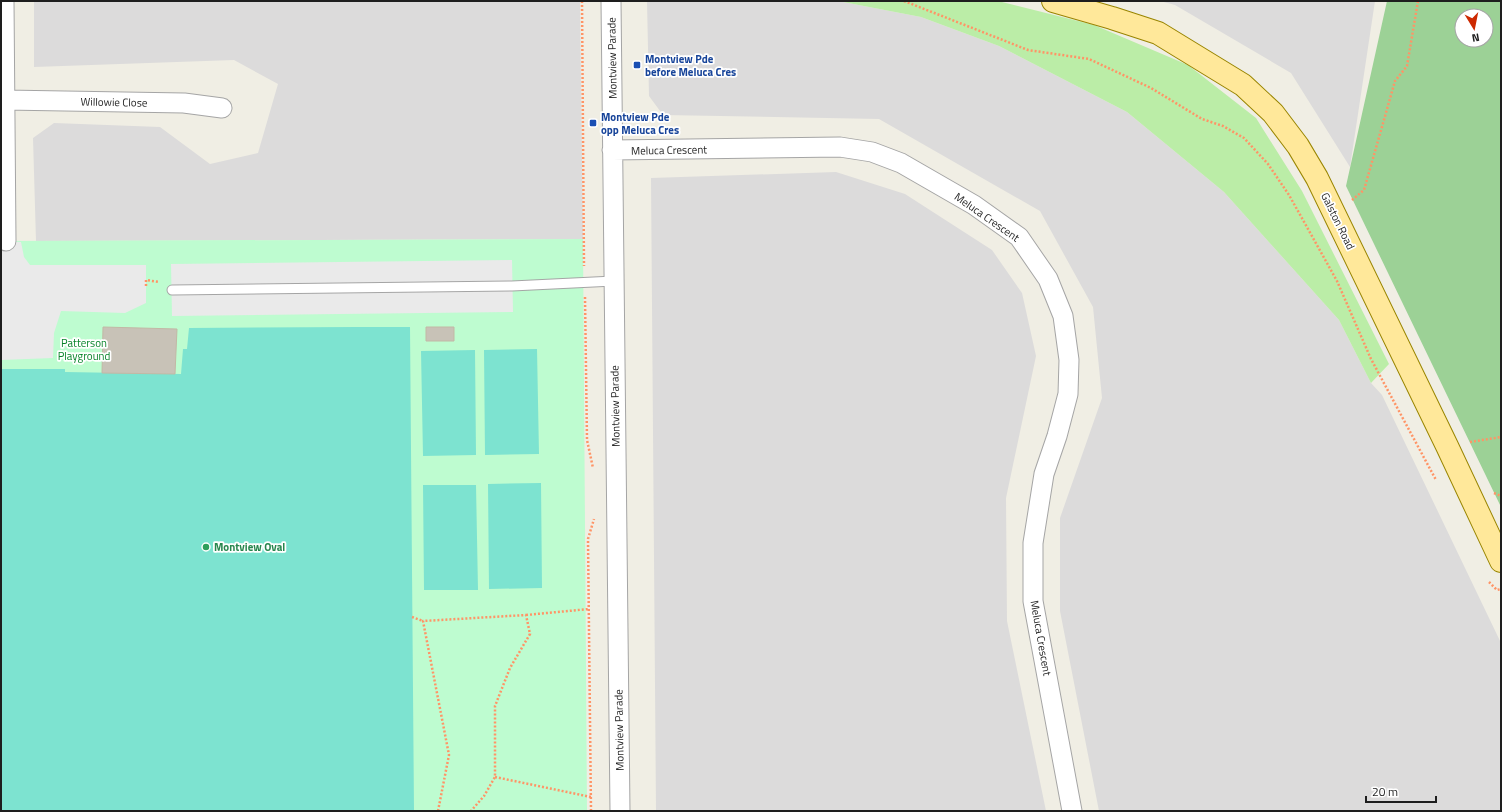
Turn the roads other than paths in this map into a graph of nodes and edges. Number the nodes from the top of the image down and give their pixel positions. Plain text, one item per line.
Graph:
1 (4, 1) edge
2 (611, 1) edge
3 (1053, 1) edge
4 (5, 100) junction
5 (222, 108) dead end
6 (612, 150) junction
7 (6, 242) dead end
8 (614, 281) junction
9 (172, 290) dead end
10 (1501, 561) edge
11 (620, 811) edge
12 (1072, 811) edge

1 - 4 street
2 - 6 street, Montview Parade
3 - 10 main road, Galston Road
4 - 5 street, Willowie Close
4 - 7 street
6 - 8 street, Montview Parade
6 - 12 street, Meluca Crescent
8 - 9 lane
8 - 11 street, Montview Parade

